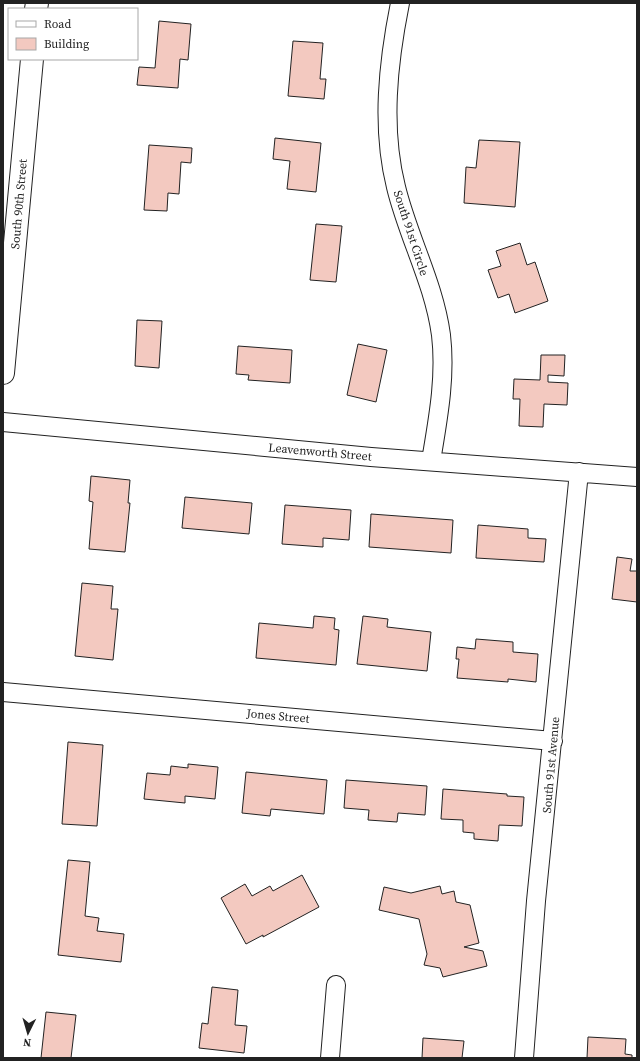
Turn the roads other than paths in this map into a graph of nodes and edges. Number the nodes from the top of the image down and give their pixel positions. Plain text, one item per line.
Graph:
1 (400, 3) edge
2 (32, 60) edge
3 (3, 373) edge
4 (3, 422) edge
5 (431, 461) junction
6 (579, 472) junction
7 (637, 477) edge
8 (3, 692) edge
9 (553, 741) junction
10 (336, 985) dead end
11 (330, 1058) edge
12 (524, 1058) edge

1 - 5 street, South 91st Circle
2 - 3 main road, South 90th Street
4 - 5 street, Leavenworth Street
5 - 6 street, Leavenworth Street
6 - 7 street, Leavenworth Street
6 - 9 street, South 91st Avenue
8 - 9 street, Jones Street
9 - 12 street, South 91st Avenue
10 - 11 street

